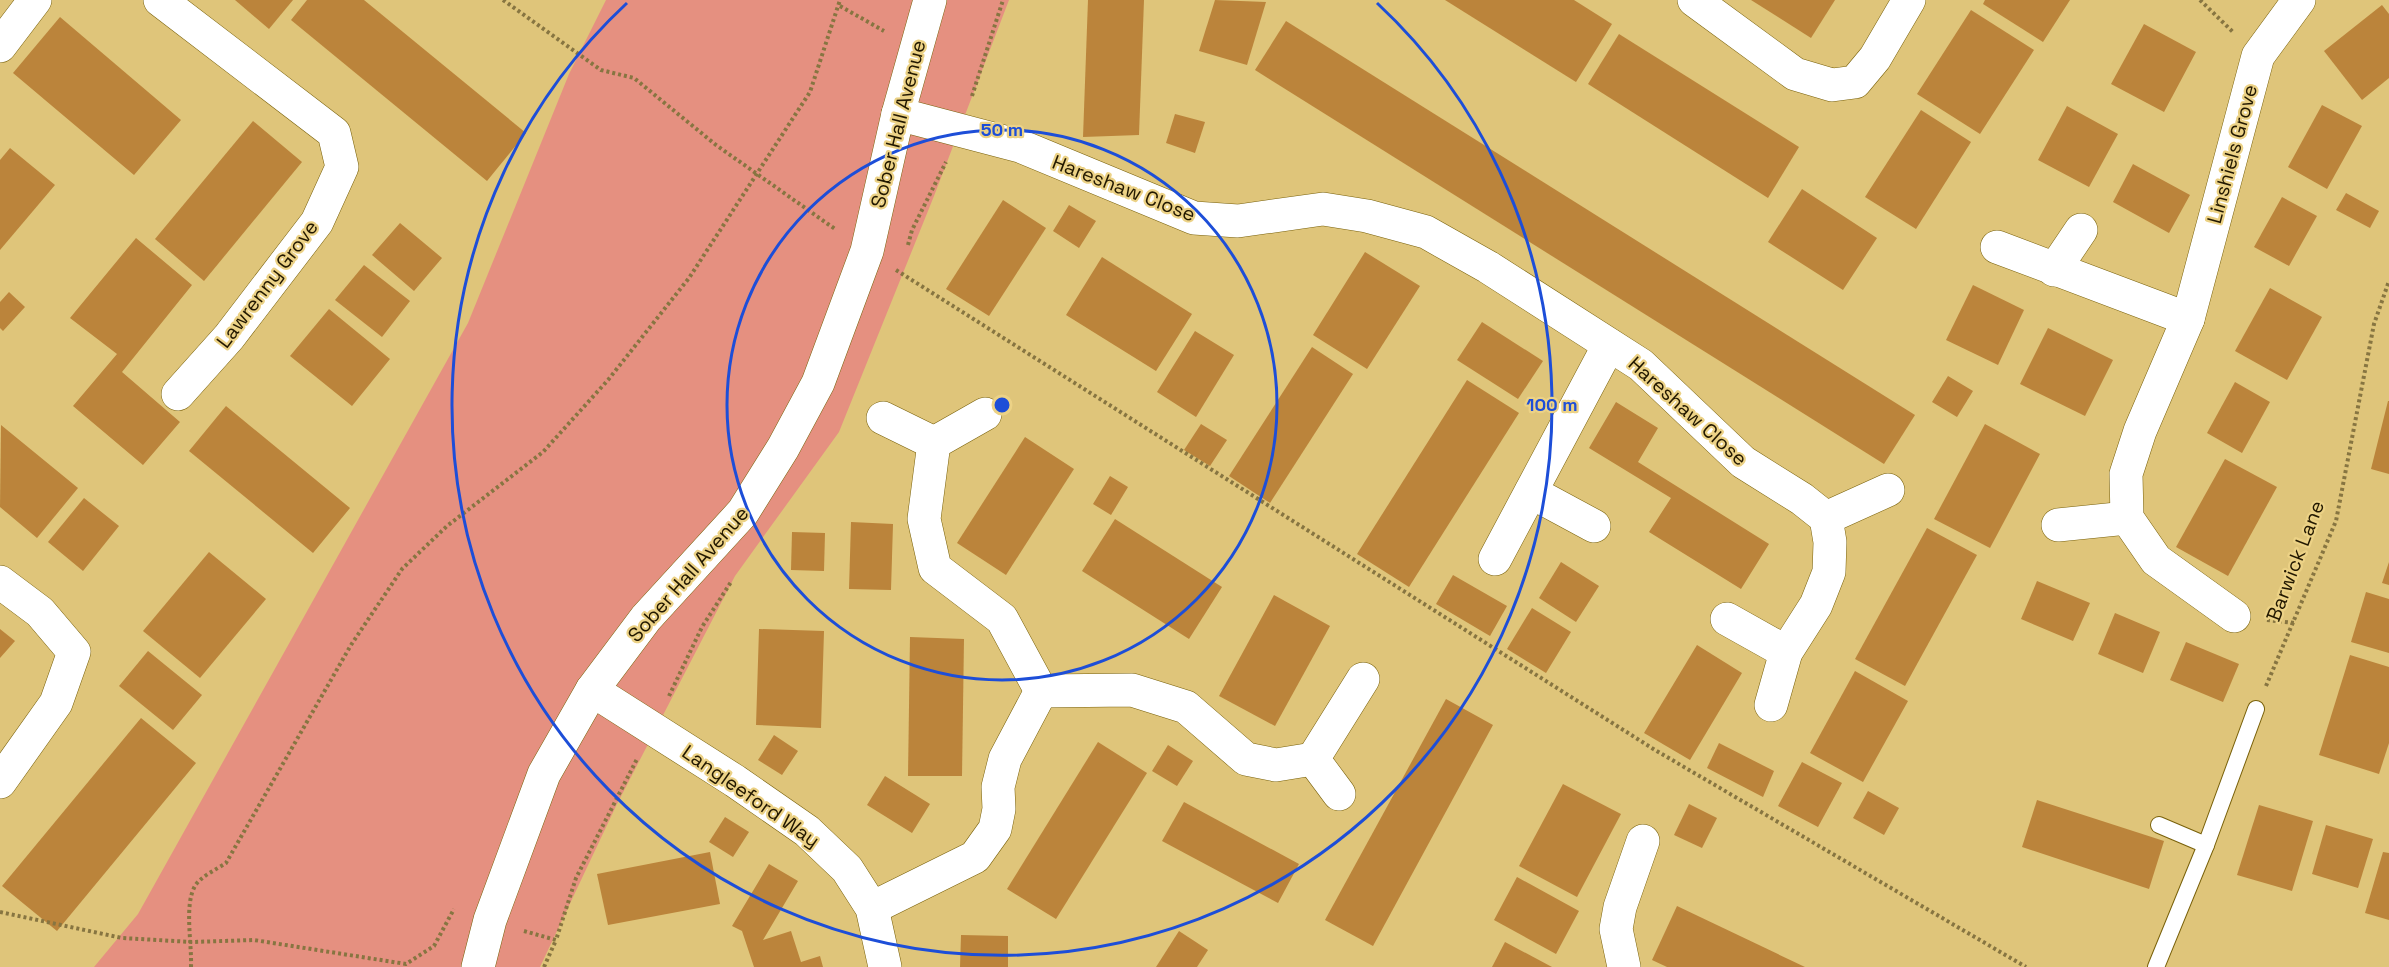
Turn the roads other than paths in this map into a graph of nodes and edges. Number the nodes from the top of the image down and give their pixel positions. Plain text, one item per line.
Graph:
1 (36, 0) edge
2 (160, 0) edge
3 (930, 0) edge
4 (1694, 0) edge
5 (1909, 0) edge
6 (2299, 0) edge
7 (0, 46) edge
8 (898, 114) junction
9 (2081, 230) dead end
10 (1996, 247) dead end
11 (2054, 270) junction
12 (2188, 319) junction
13 (1610, 345) junction
14 (178, 394) dead end
15 (985, 414) dead end
16 (883, 418) dead end
17 (934, 443) junction
18 (1888, 490) dead end
19 (1531, 492) junction
20 (1826, 518) junction
21 (2127, 518) junction
22 (2058, 525) dead end
23 (1594, 526) dead end
24 (1495, 559) dead end
25 (0, 582) edge
26 (2234, 616) dead end
27 (1727, 619) dead end
28 (1786, 652) junction
29 (1363, 679) dead end
30 (592, 690) junction
31 (1041, 691) junction
32 (1771, 705) dead end
33 (2256, 709) road end
34 (1313, 759) junction
35 (0, 782) edge
36 (1339, 794) dead end
37 (2159, 825) dead end
38 (1643, 841) dead end
39 (2206, 845) junction
40 (872, 908) junction
41 (478, 967) edge
42 (885, 967) edge
43 (1624, 967) edge
44 (2156, 967) edge

1 - 7 street
2 - 14 street, Lawrenny Grove
3 - 8 street, Sober Hall Avenue
4 - 5 street
6 - 12 street, Linshiels Grove
8 - 13 street, Hareshaw Close
8 - 30 street, Sober Hall Avenue
9 - 11 street
10 - 11 street
11 - 12 street
12 - 21 street, Linshiels Grove
13 - 19 street, Hareshaw Close
13 - 20 street, Hareshaw Close
15 - 17 street
16 - 17 street
17 - 31 street
18 - 20 street
19 - 23 street
19 - 24 street, Hareshaw Close
20 - 28 street
21 - 22 street
21 - 26 street
25 - 35 street
27 - 28 street
28 - 32 street
29 - 34 street
30 - 40 street, Langleeford Way
30 - 41 street, Sober Hall Avenue
31 - 34 street
31 - 40 street
33 - 39 lane
34 - 36 street
37 - 39 lane
38 - 43 street
39 - 44 lane
40 - 42 street, Langleeford Way

